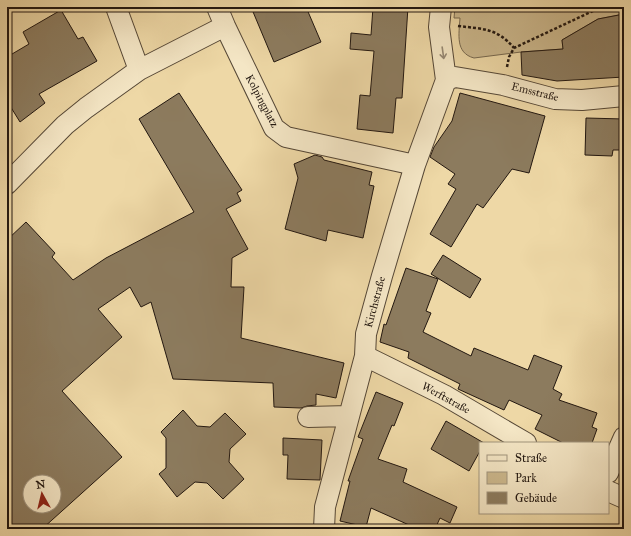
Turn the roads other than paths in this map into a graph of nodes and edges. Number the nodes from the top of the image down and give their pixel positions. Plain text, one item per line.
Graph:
1 (116, 7) edge
2 (217, 7) edge
3 (441, 7) edge
4 (225, 26) junction
5 (140, 70) junction
6 (446, 80) junction
7 (624, 96) edge
8 (415, 165) junction
9 (7, 184) edge
10 (365, 356) junction
11 (349, 416) junction
12 (308, 417) dead end
13 (624, 438) edge
14 (524, 442) edge
15 (609, 471) edge
16 (609, 491) edge
17 (624, 498) edge
18 (324, 529) edge

1 - 5 street
2 - 4 street, Kolpingplatz
3 -> 6 street
4 - 5 street
4 - 8 street, Kolpingplatz
5 - 9 street
6 - 7 street, Emsstraße
6 - 8 street, Kirchstraße
8 - 10 street, Kirchstraße
10 - 11 street, Kirchstraße
10 - 14 street, Werftstraße
11 - 12 street
11 - 18 street, Kirchstraße
13 - 15 street
16 - 17 street

